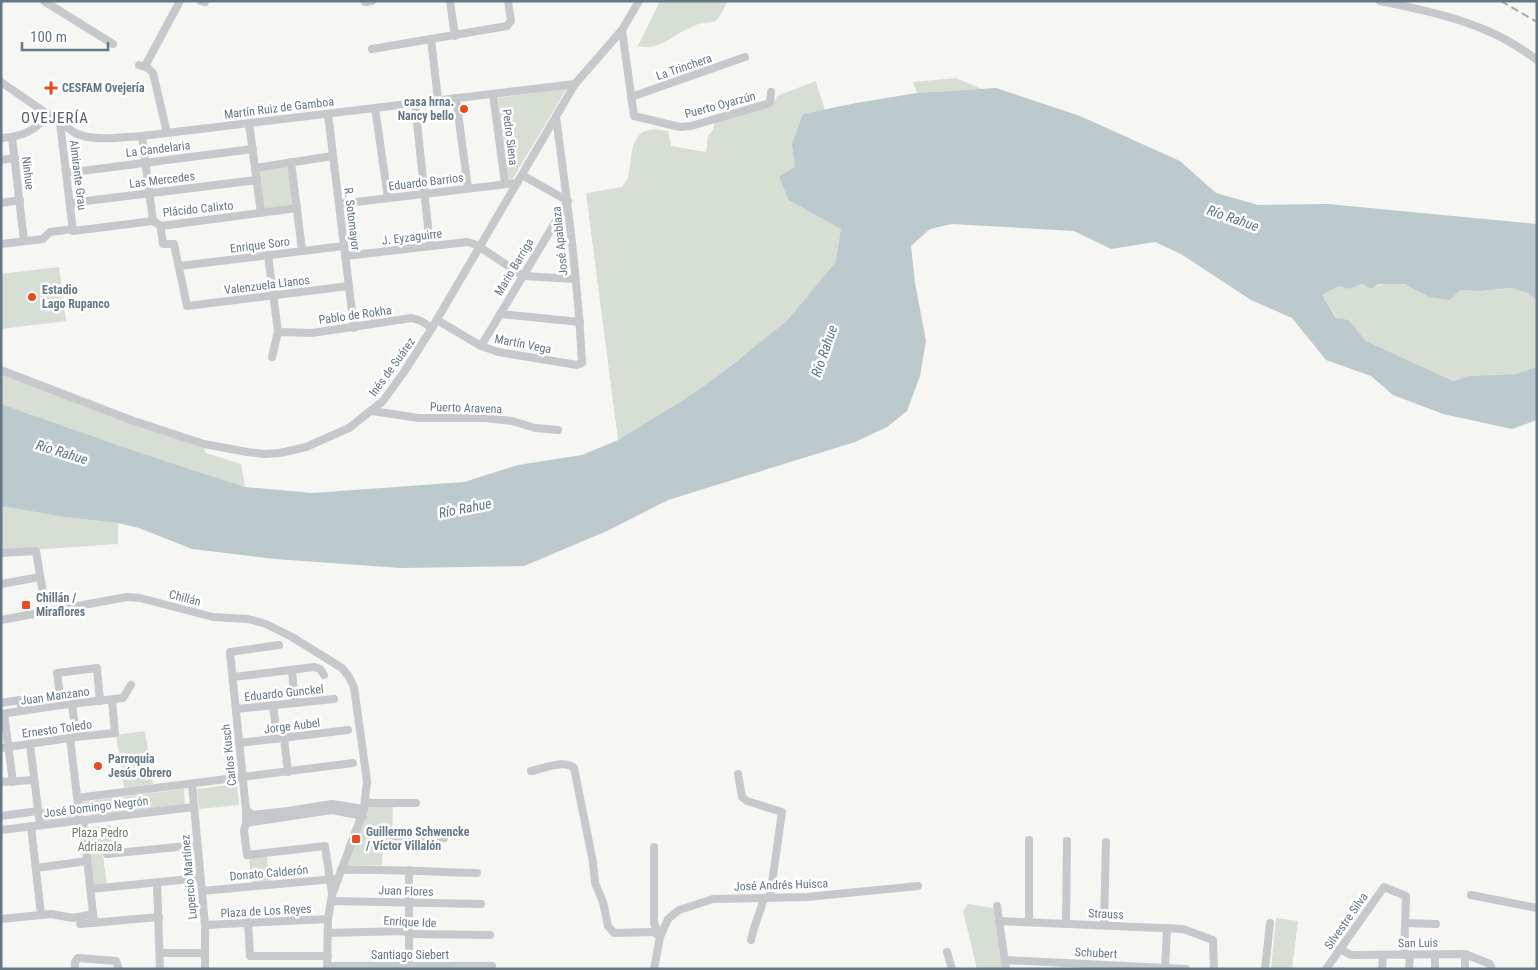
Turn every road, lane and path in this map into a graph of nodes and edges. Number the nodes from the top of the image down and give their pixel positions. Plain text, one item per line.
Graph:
1 (44, 1) edge
2 (180, 1) edge
3 (450, 1) edge
4 (508, 1) edge
5 (638, 1) edge
6 (1380, 1) edge
7 (622, 30) junction
8 (455, 36) junction
9 (431, 40) junction
10 (113, 44) dead end
11 (372, 49) dead end
12 (745, 57) dead end
13 (1537, 60) edge
14 (1, 82) edge
15 (575, 84) junction
16 (771, 92) dead end
17 (493, 94) junction
18 (630, 97) junction
19 (456, 98) junction
20 (438, 100) junction
21 (415, 103) junction
22 (375, 108) junction
23 (48, 114) junction
24 (328, 114) junction
25 (556, 117) junction
26 (60, 123) junction
27 (250, 123) junction
28 (167, 133) junction
29 (142, 136) junction
30 (12, 137) junction
31 (1, 138) edge
32 (253, 149) junction
33 (333, 156) junction
34 (15, 158) junction
35 (1, 160) edge
36 (145, 162) junction
37 (291, 162) junction
38 (255, 168) junction
39 (66, 173) junction
40 (522, 175) junction
41 (256, 180) junction
42 (517, 183) junction
43 (505, 184) junction
44 (468, 188) junction
45 (149, 192) junction
46 (424, 194) junction
47 (388, 198) junction
48 (20, 200) junction
49 (568, 201) junction
50 (1, 203) edge
51 (70, 203) junction
52 (339, 204) junction
53 (297, 208) junction
54 (261, 213) junction
55 (153, 221) junction
56 (73, 230) junction
57 (161, 230) dead end
58 (24, 241) junction
59 (1, 244) edge
60 (344, 246) junction
61 (430, 246) junction
62 (479, 248) junction
63 (302, 250) junction
64 (268, 255) junction
65 (345, 256) junction
66 (179, 266) junction
67 (523, 276) junction
68 (576, 280) junction
69 (349, 286) junction
70 (273, 295) junction
71 (500, 314) junction
72 (437, 320) junction
73 (580, 322) junction
74 (354, 328) junction
75 (432, 328) junction
76 (278, 332) junction
77 (481, 346) junction
78 (272, 357) dead end
79 (582, 363) joint
80 (1, 370) edge
81 (372, 411) junction
82 (558, 430) dead end
83 (1, 554) edge
84 (40, 576) junction
85 (1, 584) edge
86 (46, 611) junction
87 (1, 620) edge
88 (279, 645) dead end
89 (292, 670) junction
90 (324, 675) dead end
91 (232, 677) junction
92 (131, 684) dead end
93 (334, 699) dead end
94 (112, 700) junction
95 (100, 701) junction
96 (1, 703) edge
97 (295, 703) junction
98 (72, 704) junction
99 (61, 705) junction
100 (273, 705) junction
101 (236, 709) junction
102 (23, 711) junction
103 (2, 714) edge
104 (348, 730) dead end
105 (73, 737) junction
106 (280, 739) junction
107 (239, 743) junction
108 (30, 745) junction
109 (5, 748) edge
110 (354, 764) dead end
111 (288, 772) junction
112 (531, 772) dead end
113 (738, 774) dead end
114 (242, 778) junction
115 (34, 780) junction
116 (1, 782) edge
117 (13, 782) junction
118 (192, 784) junction
119 (78, 798) junction
120 (365, 801) junction
121 (416, 803) dead end
122 (194, 807) junction
123 (38, 811) junction
124 (363, 813) junction
125 (1, 816) edge
126 (251, 820) junction
127 (82, 821) junction
128 (36, 826) junction
129 (1, 830) edge
130 (385, 836) dead end
131 (444, 838) dead end
132 (1029, 840) dead end
133 (1067, 841) dead end
134 (1106, 842) dead end
135 (197, 846) junction
136 (654, 847) dead end
137 (108, 854) dead end
138 (87, 861) junction
139 (36, 868) junction
140 (341, 870) junction
141 (409, 870) junction
142 (477, 874) dead end
143 (200, 878) junction
144 (334, 879) junction
145 (157, 882) junction
146 (918, 886) dead end
147 (91, 890) junction
148 (202, 891) junction
149 (1471, 895) dead end
150 (332, 898) junction
151 (767, 898) junction
152 (409, 904) junction
153 (481, 904) dead end
154 (997, 906) dead end
155 (1537, 908) edge
156 (93, 914) junction
157 (41, 915) junction
158 (159, 917) junction
159 (1, 919) edge
160 (328, 920) junction
161 (999, 921) junction
162 (248, 922) junction
163 (1029, 922) junction
164 (94, 923) junction
165 (1270, 923) dead end
166 (1406, 923) junction
167 (80, 924) dead end
168 (1066, 924) junction
169 (1436, 924) dead end
170 (205, 925) junction
171 (1104, 925) junction
172 (1167, 928) junction
173 (328, 933) junction
174 (409, 934) junction
175 (490, 935) dead end
176 (660, 937) junction
177 (751, 940) dead end
178 (1340, 949) junction
179 (947, 952) dead end
180 (160, 953) junction
181 (205, 953) junction
182 (1435, 954) junction
183 (1466, 954) junction
184 (1383, 955) junction
185 (1407, 955) junction
186 (328, 956) junction
187 (1005, 960) junction
188 (492, 966) dead end
189 (409, 967) edge
190 (328, 968) edge
191 (370, 968) edge
192 (1165, 968) edge
193 (75, 969) edge
194 (119, 969) edge
195 (160, 969) edge
196 (205, 969) edge
197 (654, 969) edge
198 (952, 969) edge
199 (1006, 969) edge
200 (1186, 969) edge
201 (1214, 969) edge
202 (1266, 969) edge
203 (1326, 969) edge
204 (1382, 969) edge
205 (1409, 969) edge
206 (1435, 969) edge
207 (1465, 969) edge
208 (1492, 969) edge

1 - 10 street
2 - 28 street
3 - 8 street
4 - 8 street
5 - 7 street, Inés de Suárez
6 - 13 street
7 - 15 street, Inés de Suárez
7 - 18 street, Puerto Oyarzún
8 - 9 street
9 - 11 street
9 - 20 street
12 - 18 street, La Trinchera
14 - 23 street, Martín Ruiz de Gamboa
15 - 17 street, Martín Ruiz de Gamboa
15 - 25 street, Inés de Suárez
16 - 18 street, Puerto Oyarzún
17 - 19 street, Martín Ruiz de Gamboa
17 - 43 street, Pedro Siena
19 - 20 street, Martín Ruiz de Gamboa
19 - 44 street
20 - 21 street, Martín Ruiz de Gamboa
21 - 22 street, Martín Ruiz de Gamboa
21 - 46 street
22 - 24 street, Martín Ruiz de Gamboa
22 - 47 street
23 - 26 street, Martín Ruiz de Gamboa
23 - 30 street
24 - 27 street, Martín Ruiz de Gamboa
24 - 33 street, R. Sotomayor
25 - 40 street, Inés de Suárez
25 - 49 street, José Apablaza
26 - 29 street, Martín Ruiz de Gamboa
26 - 39 street, Almirante Grau
27 - 28 street, Martín Ruiz de Gamboa
27 - 32 street
28 - 29 street, Martín Ruiz de Gamboa
29 - 36 street
30 - 31 street
30 - 34 street, Ninhue
32 - 36 street, La Candelaria
32 - 38 street
33 - 37 street
33 - 52 street, R. Sotomayor
34 - 35 street
34 - 48 street, Ninhue
36 - 39 street, La Candelaria
36 - 45 street
37 - 38 street
37 - 53 street
38 - 41 street
39 - 51 street, Almirante Grau
40 - 42 street, Inés de Suárez
40 - 49 street
41 - 45 street, Las Mercedes
41 - 54 street
42 - 43 street, Eduardo Barrios
42 - 62 street, Inés de Suárez
43 - 44 street, Eduardo Barrios
44 - 46 street, Eduardo Barrios
45 - 51 street, Las Mercedes
45 - 55 street
46 - 47 street, Eduardo Barrios
46 - 61 street
47 - 52 street, Eduardo Barrios
48 - 50 street
48 - 58 street, Ninhue
49 - 67 street, Mario Barriga
49 - 68 street, José Apablaza
51 - 56 street, Almirante Grau
52 - 60 street, R. Sotomayor
53 - 54 street, Plácido Calixto
53 - 63 street
54 - 55 street, Plácido Calixto
55 - 56 street, Plácido Calixto
56 - 58 street, Plácido Calixto
57 - 66 street
58 - 59 street, Plácido Calixto
60 - 63 street, Enrique Soro
60 - 65 street, R. Sotomayor
61 - 62 street, J. Eyzaguirre
61 - 65 street, J. Eyzaguirre
62 - 67 street, J. Eyzaguirre
62 - 72 street, Inés de Suárez
63 - 64 street, Enrique Soro
64 - 66 street, Enrique Soro
64 - 70 street
65 - 69 street, R. Sotomayor
66 - 70 street, Valenzuela Llanos
67 - 68 street
67 - 71 street, Mario Barriga
68 - 73 street, José Apablaza
69 - 70 street, Valenzuela Llanos
69 - 74 street, R. Sotomayor
70 - 76 street
71 - 73 street
71 - 77 street, Mario Barriga
72 - 75 street, Inés de Suárez
72 - 77 street, Martín Vega
73 - 79 street, José Apablaza
74 - 75 street, Pablo de Rokha
74 - 76 street, Pablo de Rokha
75 - 81 street, Inés de Suárez
76 - 78 street
77 - 79 street, Martín Vega
80 - 81 street, Inés de Suárez
81 - 82 street, Puerto Aravena
83 - 84 street
84 - 85 street
84 - 86 street
86 - 87 street, Chillán
86 - 120 street, Chillán
88 - 91 street, Carlos Kusch
89 - 90 street
89 - 91 street
89 - 97 street
91 - 101 street, Carlos Kusch
92 - 94 street
93 - 97 street, Eduardo Gunckel
94 - 95 street, Juan Manzano
94 - 105 street, Ernesto Toledo
95 - 98 street, Juan Manzano
95 - 99 street
96 - 102 street
97 - 100 street, Eduardo Gunckel
98 - 99 street, Juan Manzano
98 - 105 street
99 - 102 street, Juan Manzano
100 - 101 street, Eduardo Gunckel
100 - 106 street
101 - 107 street, Carlos Kusch
102 - 103 street, Juan Manzano
103 - 109 street
104 - 106 street, Jorge Aubel
105 - 108 street, Ernesto Toledo
105 - 119 street
106 - 107 street, Jorge Aubel
106 - 111 street
107 - 114 street, Carlos Kusch
108 - 109 street, Ernesto Toledo
108 - 115 street
109 - 117 street
110 - 111 street, José Domingo Negrón
111 - 114 street, José Domingo Negrón
112 - 176 street
113 - 151 street
114 - 118 street, José Domingo Negrón
114 - 126 street, Carlos Kusch
115 - 117 street
115 - 123 street
116 - 117 street
118 - 119 street, José Domingo Negrón
118 - 122 street, Lupercio Martínez
119 - 127 street
120 - 121 street
120 - 124 street
122 - 127 street, José Domingo Negrón
122 - 135 street, Lupercio Martínez
123 - 125 street, José Domingo Negrón
123 - 128 street
124 - 126 street
124 - 140 street
126 - 144 street, Carlos Kusch
127 - 128 street, José Domingo Negrón
127 - 138 street
128 - 129 street, José Domingo Negrón
128 - 139 street
130 - 131 street
132 - 163 street
133 - 168 street
134 - 171 street
135 - 137 street
135 - 143 street, Lupercio Martínez
136 - 176 street, José Andrés Huisca
138 - 139 street
138 - 147 street
139 - 157 street
140 - 141 street
140 - 144 street
141 - 142 street
141 - 152 street
143 - 145 street
143 - 148 street, Lupercio Martínez
144 - 148 street, Donato Calderón
144 - 150 street
145 - 147 street
145 - 158 street
146 - 151 street, José Andrés Huisca
147 - 156 street
148 - 170 street, Lupercio Martínez
149 - 155 street
150 - 152 street, Juan Flores
150 - 160 street
151 - 176 street, José Andrés Huisca
151 - 177 street
152 - 153 street, Juan Flores
152 - 174 street
154 - 161 street
156 - 157 street
156 - 164 street
157 - 159 street
158 - 164 street
158 - 180 street
160 - 162 street, Plaza de Los Reyes
160 - 173 street
161 - 163 street, Strauss
161 - 187 street
162 - 170 street, Plaza de Los Reyes
162 - 186 street
163 - 168 street, Strauss
164 - 167 street
165 - 202 street
166 - 169 street
166 - 178 street, Silvestre Silva
166 - 185 street
168 - 171 street, Strauss
170 - 181 street, Lupercio Martínez
171 - 172 street, Strauss
172 - 192 street
172 - 201 street, Strauss
173 - 174 street, Enrique Ide
173 - 186 street
174 - 175 street, Enrique Ide
174 - 189 street
176 - 197 street, José Andrés Huisca
178 - 184 street, San Luis
178 - 203 street, Silvestre Silva
179 - 198 street
180 - 181 street
180 - 195 street
181 - 196 street, Lupercio Martínez
182 - 183 street, San Luis
182 - 185 street, San Luis
182 - 206 street
183 - 207 street
183 - 208 street, San Luis
184 - 185 street, San Luis
184 - 204 street
185 - 205 street
186 - 190 street
187 - 192 street, Schubert
187 - 199 street
188 - 189 street, Santiago Siebert
189 - 191 street, Santiago Siebert
190 - 191 street, Santiago Siebert
192 - 200 street, Schubert
193 - 194 street

